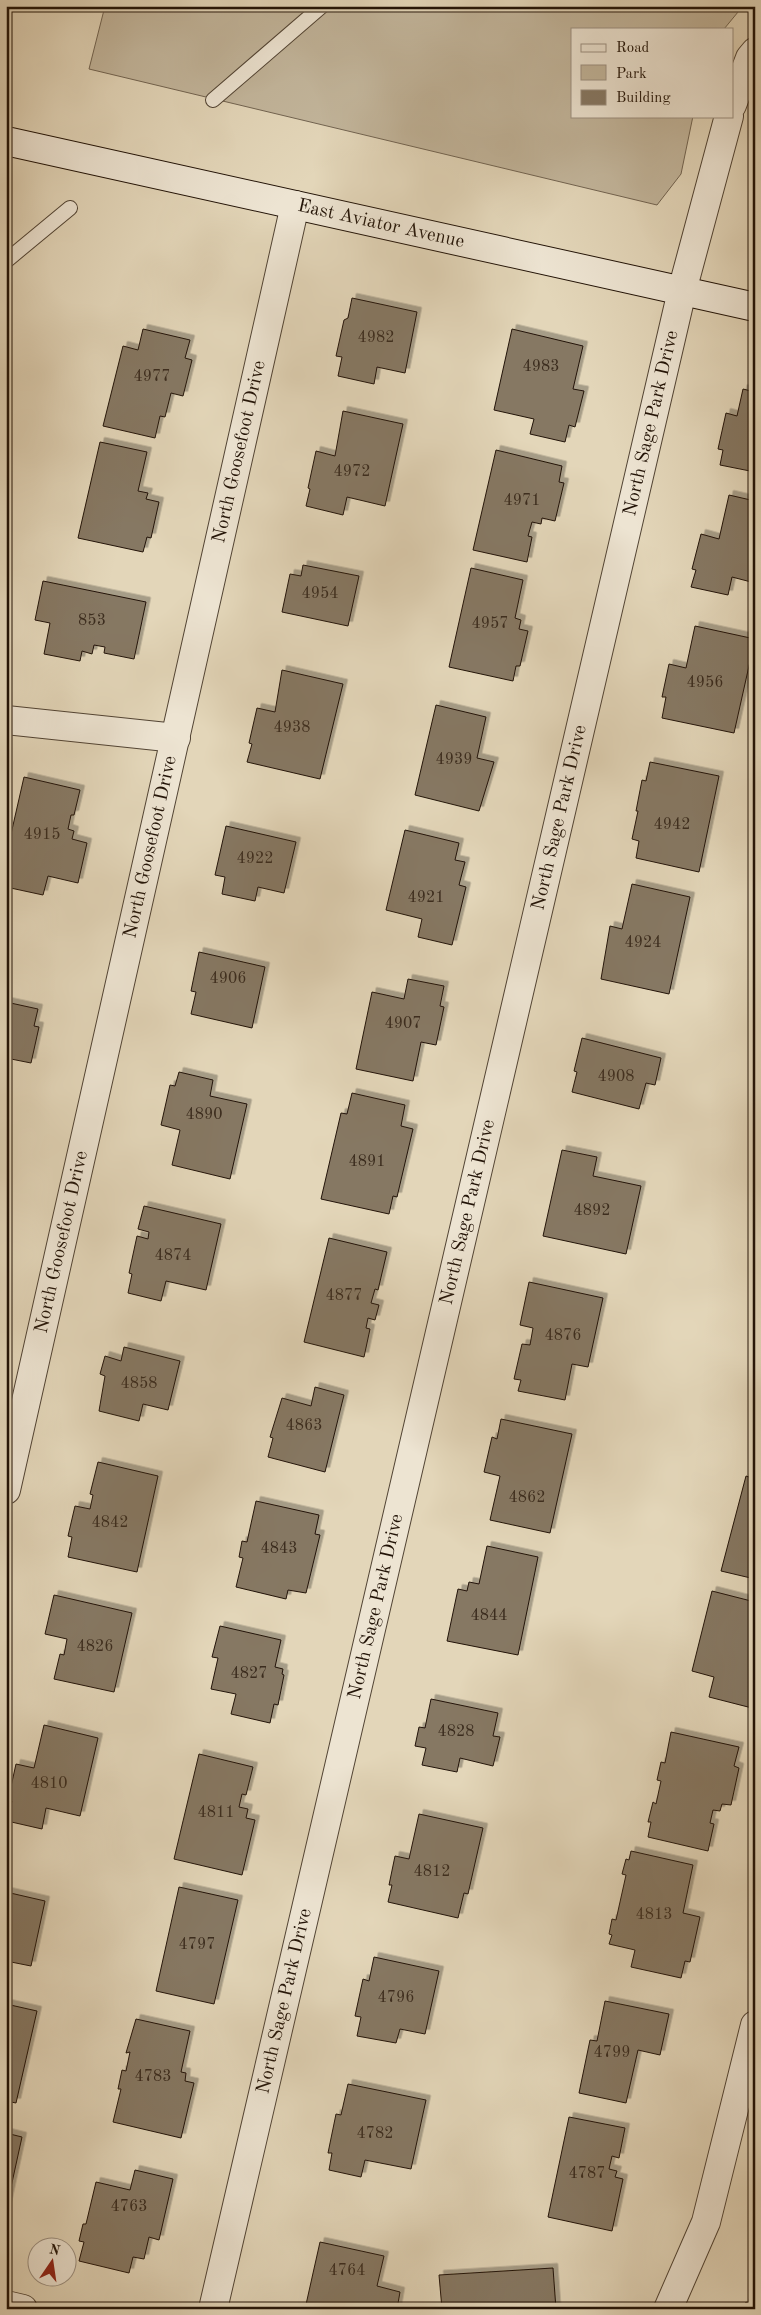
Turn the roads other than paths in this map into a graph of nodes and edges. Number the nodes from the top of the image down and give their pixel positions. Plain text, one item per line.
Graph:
1 (322, 6) edge
2 (755, 52) edge
3 (213, 100) dead end
4 (734, 100) edge
5 (728, 118) edge
6 (6, 141) edge
7 (295, 205) junction
8 (70, 208) dead end
9 (6, 261) edge
10 (682, 291) junction
11 (755, 307) edge
12 (6, 720) edge
13 (176, 738) junction
14 (6, 1490) edge
15 (755, 2026) edge
16 (6, 2305) edge
17 (23, 2309) edge
18 (213, 2309) edge
19 (668, 2309) edge

1 - 3 lane
2 - 4 street
5 - 10 street, North Sage Park Drive
6 - 7 street, East Aviator Avenue
7 - 10 street, East Aviator Avenue
7 - 13 street, North Goosefoot Drive
8 - 9 lane
10 - 11 street, East Aviator Avenue
10 - 18 street, North Sage Park Drive
12 - 13 street
13 - 14 street, North Goosefoot Drive
15 - 19 street
16 - 17 street

